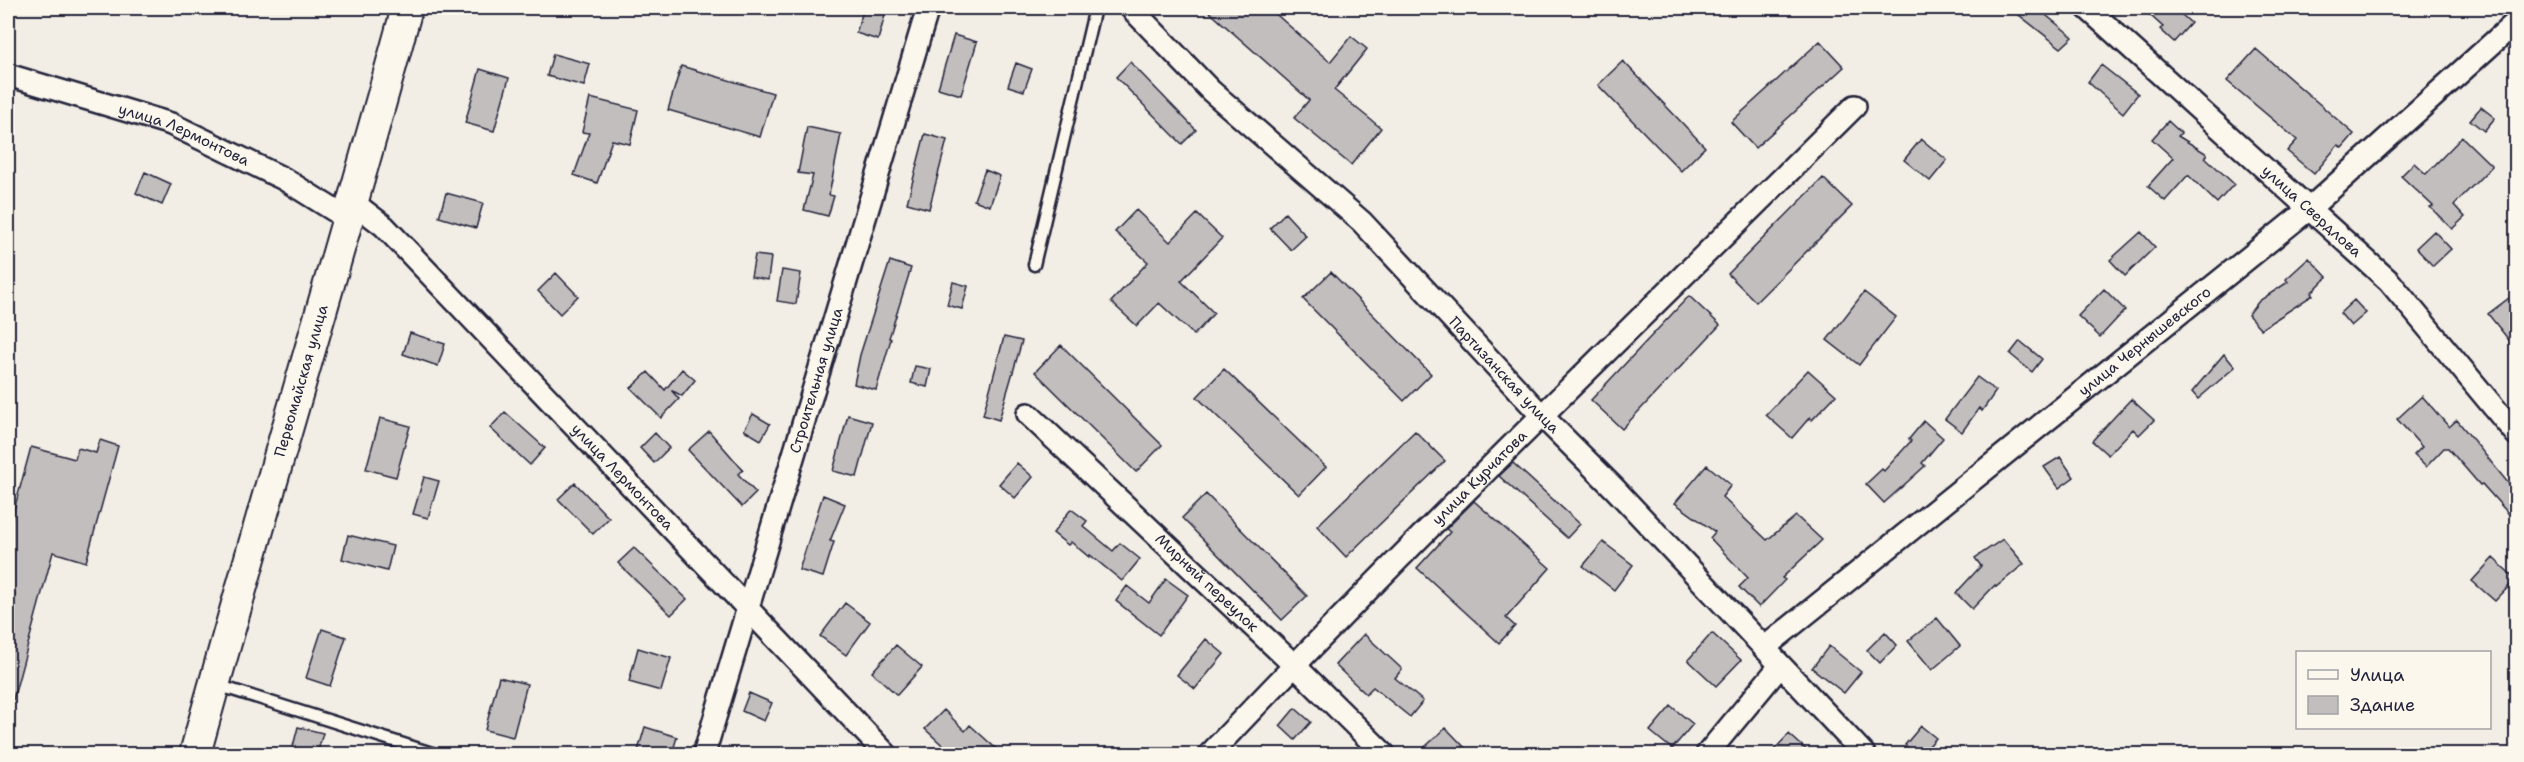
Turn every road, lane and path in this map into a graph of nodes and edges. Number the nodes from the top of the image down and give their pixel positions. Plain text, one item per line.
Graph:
1 (407, 8) edge
2 (928, 8) edge
3 (1095, 8) edge
4 (1131, 8) edge
5 (2087, 8) edge
6 (2517, 22) edge
7 (8, 75) edge
8 (1855, 106) dead end
9 (2309, 209) junction
10 (351, 211) junction
11 (1034, 265) dead end
12 (1028, 414) dead end
13 (1542, 416) junction
14 (2517, 434) edge
15 (748, 610) junction
16 (1764, 648) junction
17 (1294, 665) junction
18 (1780, 666) junction
19 (214, 684) junction
20 (195, 754) edge
21 (435, 754) edge
22 (704, 754) edge
23 (886, 754) edge
24 (1210, 754) edge
25 (1384, 754) edge
26 (1707, 754) edge
27 (1864, 754) edge

1 - 10 street, Первомайская улица
2 - 15 street, Строительная улица
3 - 11 lane
4 - 13 street, Партизанская улица
5 - 9 street, улица Свердлова
6 - 9 street, улица Чернышевского
7 - 10 street, улица Лермонтова
8 - 13 street, улица Курчатова
9 - 14 street, улица Свердлова
9 - 16 street, улица Чернышевского
10 - 15 street, улица Лермонтова
10 - 19 street, Первомайская улица
12 - 17 street, Мирный переулок
13 - 16 street, Партизанская улица
13 - 17 street, улица Курчатова
15 - 22 street, Строительная улица
15 - 23 street, улица Лермонтова
16 - 18 street, Партизанская улица
17 - 24 street, улица Курчатова
17 - 25 street, Мирный переулок
18 - 26 street
18 - 27 street, Партизанская улица
19 - 20 street, Первомайская улица
19 - 21 lane

